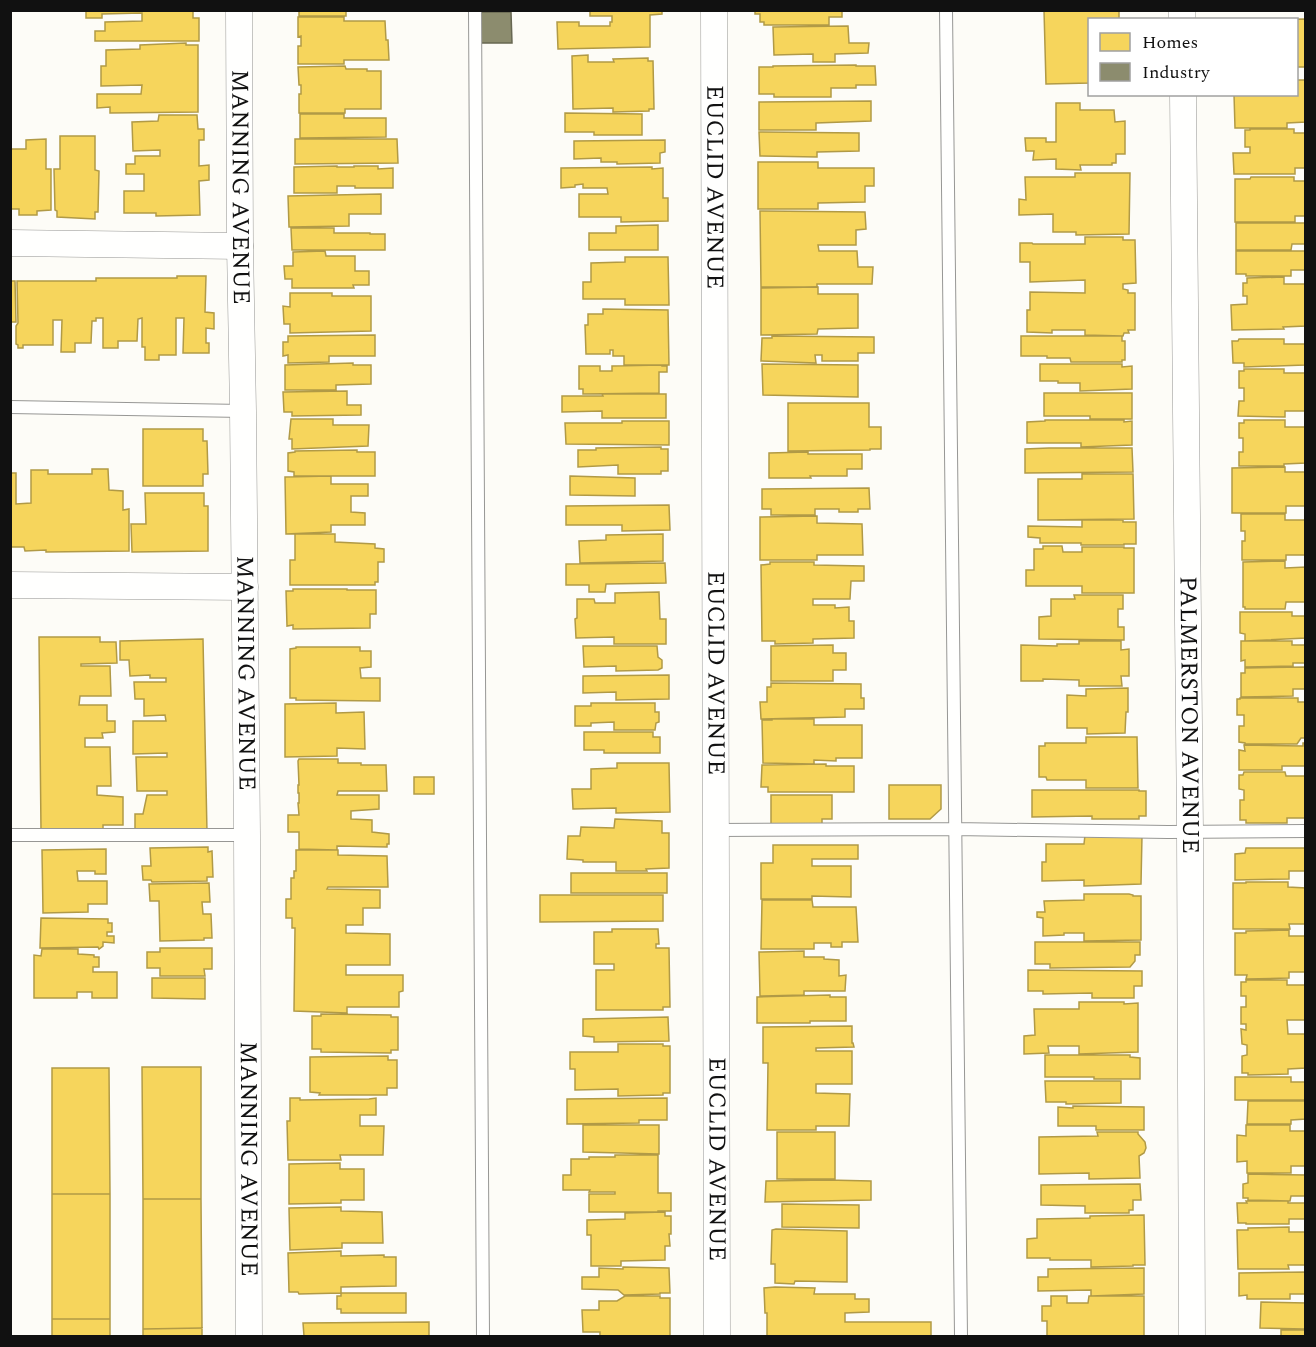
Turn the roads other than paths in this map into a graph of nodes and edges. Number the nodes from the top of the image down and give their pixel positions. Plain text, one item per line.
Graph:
1 (239, 10) edge
2 (475, 10) edge
3 (714, 10) edge
4 (946, 10) edge
5 (1183, 96) edge
6 (10, 243) edge
7 (240, 246) junction
8 (10, 407) edge
9 (243, 411) junction
10 (10, 585) edge
11 (245, 587) junction
12 (954, 829) junction
13 (716, 830) junction
14 (1305, 831) edge
15 (1190, 832) junction
16 (10, 835) edge
17 (247, 835) junction
18 (249, 1336) edge
19 (483, 1336) edge
20 (717, 1336) edge
21 (961, 1336) edge
22 (1192, 1336) edge

1 - 7 street, MANNING AVENUE
2 - 19 lane
3 - 13 street, EUCLID AVENUE
4 - 12 lane
5 - 15 street, PALMERSTON AVENUE
6 - 7 street
7 - 9 street, MANNING AVENUE
8 - 9 lane
9 - 11 street, MANNING AVENUE
10 - 11 street
11 - 17 street, MANNING AVENUE
12 - 13 lane
12 - 15 lane
12 - 21 lane
13 - 20 street, EUCLID AVENUE
14 - 15 lane
15 - 22 street, PALMERSTON AVENUE
16 - 17 lane
17 - 18 street, MANNING AVENUE

